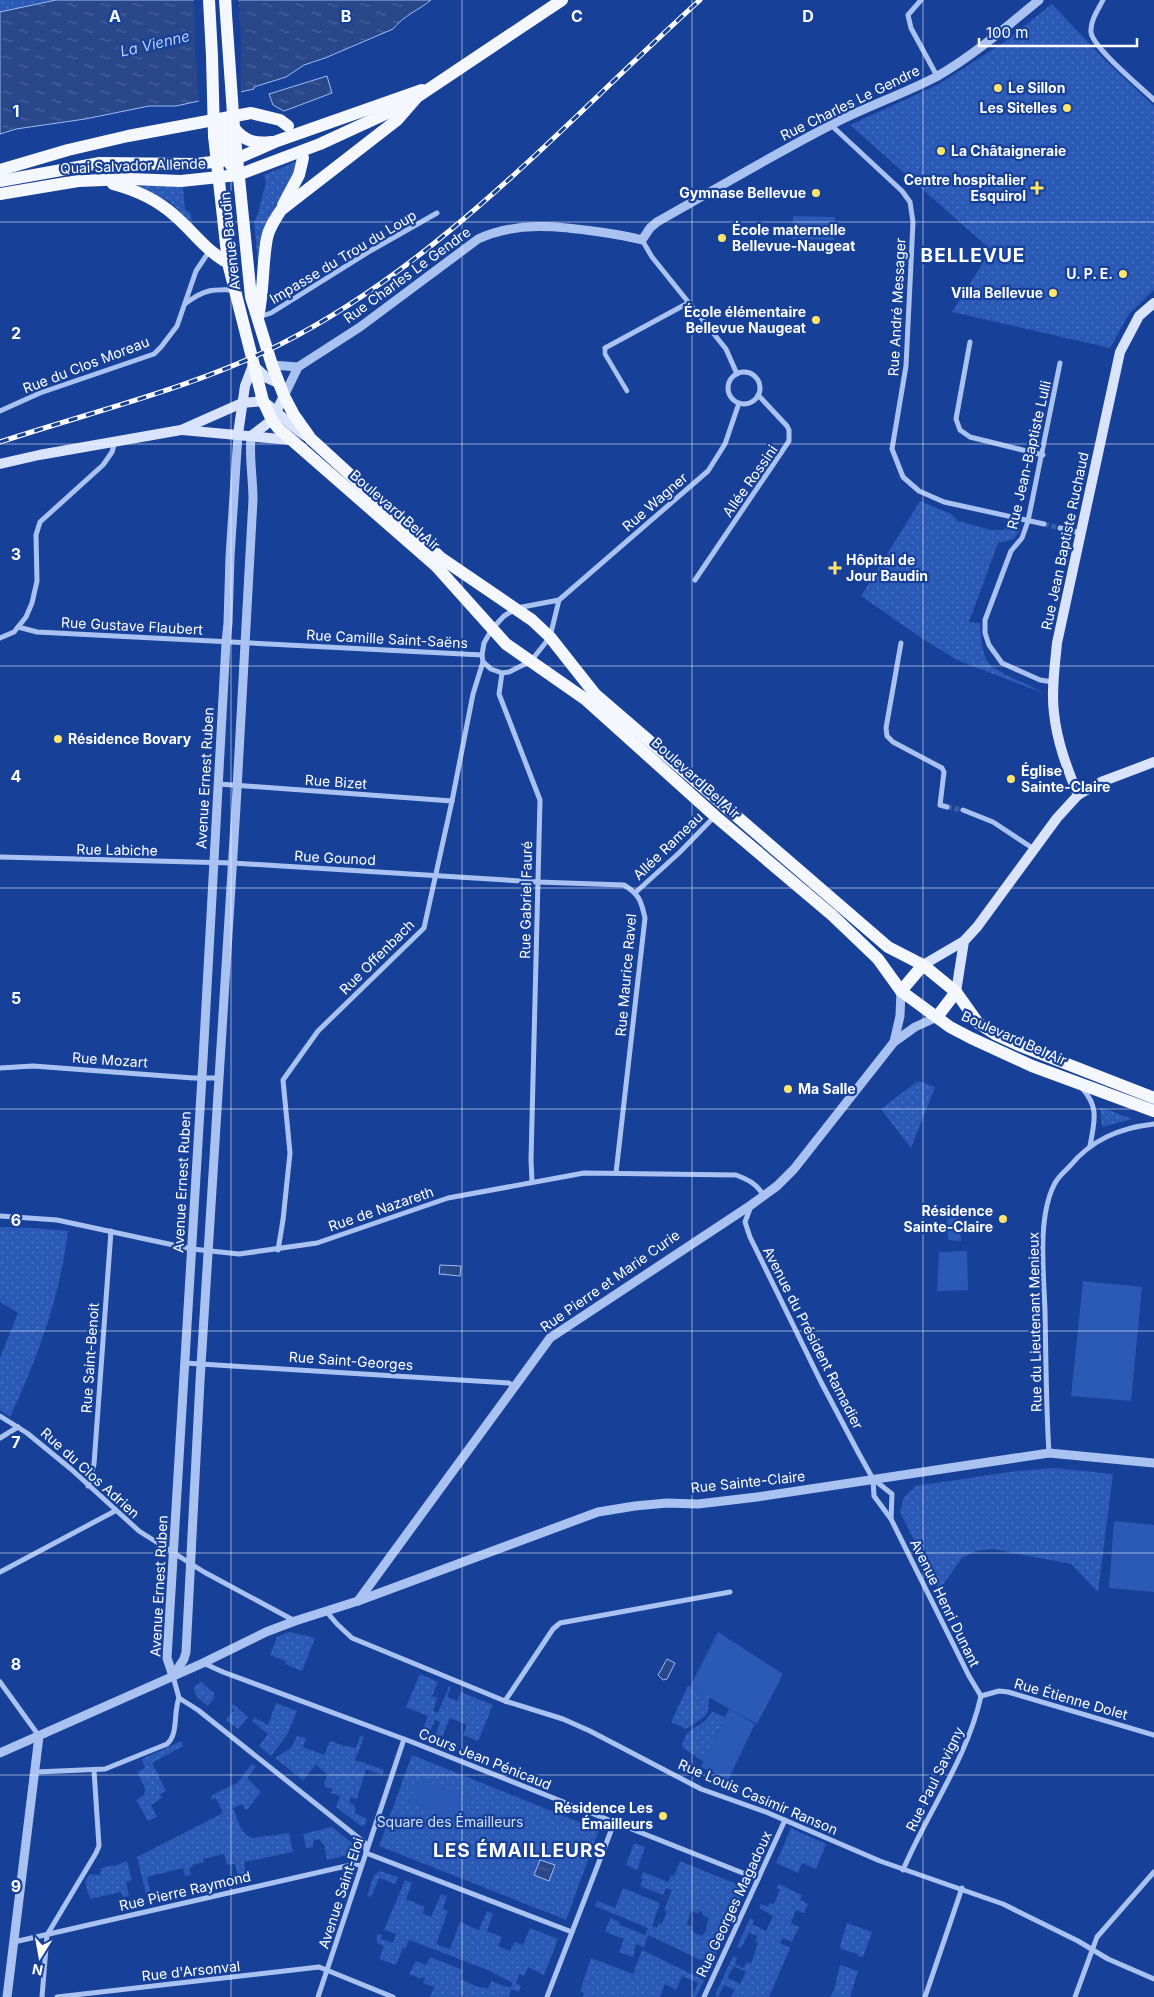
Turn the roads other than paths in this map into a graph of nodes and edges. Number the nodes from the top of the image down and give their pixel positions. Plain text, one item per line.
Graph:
1 (209, 0) edge
2 (225, 0) edge
3 (562, 0) edge
4 (921, 0) edge
5 (1039, 0) edge
6 (1103, 0) edge
7 (937, 76) junction
8 (436, 85) junction
9 (1154, 100) edge
10 (412, 102) junction
11 (831, 125) junction
12 (288, 126) dead end
13 (229, 135) junction
14 (277, 141) junction
15 (303, 158) dead end
16 (227, 161) junction
17 (0, 170) edge
18 (238, 176) junction
19 (218, 178) junction
20 (98, 180) junction
21 (0, 181) edge
22 (0, 194) edge
23 (280, 210) junction
24 (437, 213) dead end
25 (642, 240) junction
26 (210, 250) junction
27 (228, 263) junction
28 (249, 272) junction
29 (233, 286) junction
30 (186, 303) junction
31 (688, 303) junction
32 (1154, 303) edge
33 (258, 317) junction
34 (970, 342) dead end
35 (606, 348) joint
36 (1060, 363) dead end
37 (272, 365) junction
38 (253, 366) junction
39 (298, 367) junction
40 (737, 374) junction
41 (284, 384) junction
42 (627, 391) dead end
43 (758, 395) junction
44 (284, 396) junction
45 (263, 401) junction
46 (242, 403) junction
47 (738, 403) junction
48 (0, 411) edge
49 (274, 415) junction
50 (180, 430) junction
51 (238, 434) junction
52 (251, 436) junction
53 (311, 439) junction
54 (291, 440) junction
55 (115, 441) junction
56 (1043, 455) junction
57 (0, 464) edge
58 (1028, 521) junction
59 (1044, 524) tunnel mouth
60 (1060, 528) tunnel mouth
61 (1081, 533) junction
62 (695, 580) dead end
63 (559, 600) junction
64 (517, 608) junction
65 (18, 627) junction
66 (492, 629) junction
67 (550, 637) junction
68 (0, 638) edge
69 (226, 643) junction
70 (244, 643) junction
71 (901, 643) dead end
72 (482, 655) junction
73 (531, 661) junction
74 (483, 662) junction
75 (502, 672) junction
76 (1054, 682) junction
77 (1154, 762) edge
78 (219, 784) junction
79 (238, 786) junction
80 (1078, 795) junction
81 (452, 802) junction
82 (947, 807) dead end
83 (962, 810) tunnel mouth
84 (715, 816) junction
85 (1034, 849) junction
86 (0, 857) edge
87 (214, 863) junction
88 (233, 863) junction
89 (436, 876) junction
90 (538, 882) junction
91 (636, 892) junction
92 (964, 941) junction
93 (923, 966) junction
94 (901, 991) junction
95 (956, 992) junction
96 (937, 1017) junction
97 (894, 1042) junction
98 (0, 1068) edge
99 (202, 1078) junction
100 (219, 1078) junction
101 (1077, 1081) junction
102 (1154, 1098) edge
103 (1154, 1111) edge
104 (1154, 1124) edge
105 (1090, 1146) junction
106 (616, 1173) junction
107 (532, 1182) junction
108 (764, 1196) junction
109 (751, 1205) junction
110 (0, 1216) edge
111 (111, 1231) junction
112 (192, 1249) junction
113 (208, 1250) junction
114 (278, 1250) junction
115 (201, 1362) junction
116 (185, 1363) junction
117 (514, 1387) junction
118 (0, 1416) edge
119 (18, 1427) junction
120 (0, 1438) edge
121 (1049, 1453) junction
122 (1154, 1463) edge
123 (873, 1479) junction
124 (88, 1486) junction
125 (115, 1511) junction
126 (891, 1519) junction
127 (174, 1554) junction
128 (190, 1562) junction
129 (0, 1572) edge
130 (730, 1592) dead end
131 (358, 1601) junction
132 (326, 1610) junction
133 (295, 1621) junction
134 (203, 1663) junction
135 (173, 1676) junction
136 (0, 1682) edge
137 (981, 1696) junction
138 (180, 1698) junction
139 (505, 1701) junction
140 (1154, 1735) edge
141 (39, 1736) junction
142 (404, 1739) junction
143 (0, 1753) edge
144 (94, 1770) junction
145 (36, 1772) junction
146 (785, 1820) junction
147 (614, 1822) junction
148 (366, 1853) junction
149 (361, 1866) junction
150 (903, 1870) junction
151 (1154, 1872) edge
152 (758, 1879) junction
153 (962, 1888) junction
154 (572, 1932) junction
155 (47, 1935) junction
156 (14, 1942) junction
157 (1092, 1950) junction
158 (327, 1971) junction
159 (1154, 1979) edge
160 (549, 1996) edge
161 (7, 1997) edge
162 (42, 1997) edge
163 (57, 1997) edge
164 (318, 1997) edge
165 (393, 1997) edge
166 (704, 1997) edge
167 (924, 1997) edge
168 (1076, 1997) edge

1 - 13 main road, bridge
2 - 13 main road, bridge
3 - 8 main road
4 - 7 street
5 - 7 street, Rue Charles Le Gendre
6 - 9 street
7 - 11 street, Rue Charles Le Gendre
8 - 10 main road
8 - 14 main road
10 - 18 main road, Avenue Baudin
10 - 23 main road
11 - 25 street, Rue Charles Le Gendre
11 - 58 street, Rue André Messager
12 - 17 main road
13 - 14 main road
13 - 16 main road
13 - 16 main road
14 - 16 main road
15 - 23 main road
16 - 18 main road
16 - 19 main road
16 - 21 main road, Quai Salvador Allende
18 - 19 main road, Quai Salvador Allende
18 - 28 main road, Avenue Baudin
19 - 20 main road, Quai Salvador Allende
19 - 27 main road, Avenue Baudin
20 - 22 main road, Quai Salvador Allende
20 - 26 main road
23 - 33 main road
24 - 33 street, Impasse du Trou du Loup
25 - 31 street
25 - 39 street, Rue Charles Le Gendre
26 - 27 main road
26 - 29 main road
26 - 30 street, Rue du Clos Moreau
27 - 28 main road
27 - 29 main road, Avenue Baudin
28 - 33 main road, Avenue Baudin
29 - 30 street
29 - 38 main road, Avenue Baudin
30 - 48 street, Rue du Clos Moreau
31 - 35 street
31 - 40 street
32 - 61 main road, Rue Jean Baptiste Ruchaud
33 - 37 main road, Avenue Baudin
34 - 56 street
35 - 42 street
36 - 56 street, Rue Jean-Baptiste Lulli
37 - 39 street
37 - 41 main road, Avenue Baudin
38 - 41 main road
38 - 45 main road, Avenue Baudin
38 - 46 main road
39 - 41 street
40 - 43 street
40 - 47 street
41 - 44 main road, Avenue Baudin
43 - 47 street
43 - 62 street, Allée Rossini
44 - 49 main road
44 - 53 main road, Boulevard Bel Air
45 - 46 main road
45 - 49 main road, Boulevard Bel Air
46 - 50 main road
46 - 51 main road, Avenue Ernest Ruben
47 - 63 street, Rue Wagner
49 - 52 main road
49 - 53 main road
49 - 54 main road, Boulevard Bel Air
50 - 51 main road
50 - 55 main road
51 - 52 main road
51 - 69 street, Avenue Ernest Ruben
52 - 54 main road
52 - 70 street, Avenue Ernest Ruben
53 - 64 main road, Boulevard Bel Air
54 - 66 main road, Boulevard Bel Air
55 - 57 main road
55 - 65 street
56 - 58 street, Rue Jean-Baptiste Lulli
58 - 59 street, Rue André Messager
58 - 76 street, Rue Jean-Baptiste Lulli
60 - 61 street
61 - 76 main road, Rue Jean Baptiste Ruchaud
63 - 64 street
63 - 67 street
64 - 66 street, Rue Camille Saint-Saëns
64 - 67 main road, Boulevard Bel Air
65 - 68 street
65 - 69 street, Rue Gustave Flaubert
66 - 72 street, Rue Camille Saint-Saëns
66 - 73 main road, Boulevard Bel Air
67 - 73 street
67 - 93 main road, Boulevard Bel Air
69 - 70 street, Rue Gustave Flaubert
69 - 78 street, Avenue Ernest Ruben
70 - 72 street, Rue Camille Saint-Saëns
70 - 79 street, Avenue Ernest Ruben
71 - 82 street
72 - 74 street
73 - 75 street
73 - 84 main road, Boulevard Bel Air
74 - 75 street
74 - 81 street, Rue Offenbach
75 - 90 street, Rue Gabriel Fauré
76 - 80 main road, Rue Jean Baptiste Ruchaud
77 - 80 main road
78 - 79 street, Rue Bizet
78 - 87 street, Avenue Ernest Ruben
79 - 81 street, Rue Bizet
79 - 88 street, Avenue Ernest Ruben
80 - 85 main road
81 - 89 street, Rue Offenbach
83 - 85 street
84 - 91 street, Allée Rameau
84 - 94 main road, Boulevard Bel Air
85 - 92 main road
86 - 87 street, Rue Labiche
87 - 88 street, Rue Labiche
87 - 99 street, Avenue Ernest Ruben
88 - 89 street, Rue Gounod
88 - 100 street, Avenue Ernest Ruben
89 - 90 street
89 - 114 street, Rue Offenbach
90 - 91 street
90 - 107 street, Rue Gabriel Fauré
91 - 106 street, Rue Maurice Ravel
92 - 93 main road
92 - 95 main road, Rue Pierre et Marie Curie
93 - 94 main road
93 - 95 main road, Boulevard Bel Air
94 - 96 main road, Boulevard Bel Air
94 - 97 street, Rue Pierre et Marie Curie
95 - 96 main road, Rue Pierre et Marie Curie
95 - 102 main road, Boulevard Bel Air
96 - 97 street, Rue Pierre et Marie Curie
96 - 101 main road, Boulevard Bel Air
97 - 108 street, Rue Pierre et Marie Curie
98 - 99 street, Rue Mozart
99 - 100 street, Rue Mozart
99 - 112 street, Avenue Ernest Ruben
100 - 113 street, Avenue Ernest Ruben
101 - 103 main road, Boulevard Bel Air
101 - 105 street
104 - 105 street, Rue du Lieutenant Menieux
105 - 121 street, Rue du Lieutenant Menieux
106 - 107 street, Rue de Nazareth
106 - 108 street, Rue de Nazareth
107 - 114 street, Rue de Nazareth
108 - 109 street, Rue Pierre et Marie Curie
109 - 117 street, Rue Pierre et Marie Curie
109 - 123 street, Avenue du Président Ramadier
110 - 111 street, Rue de Nazareth
111 - 112 street, Rue de Nazareth
111 - 124 street, Rue Saint-Benoit
112 - 113 street, Rue de Nazareth
112 - 116 street, Avenue Ernest Ruben
113 - 114 street, Rue de Nazareth
113 - 115 street, Avenue Ernest Ruben
115 - 116 street, Rue Saint-Georges
115 - 117 street, Rue Saint-Georges
115 - 128 street, Avenue Ernest Ruben
116 - 127 street, Avenue Ernest Ruben
117 - 131 street, Rue Pierre et Marie Curie
118 - 119 street, Rue du Clos Adrien
119 - 120 street
119 - 124 street, Rue du Clos Adrien
121 - 122 street, Rue Sainte-Claire
121 - 123 street, Rue Sainte-Claire
123 - 126 street, Avenue Henri Dunant
123 - 126 street, Avenue Henri Dunant
123 - 131 street, Rue Sainte-Claire
124 - 125 street, Rue du Clos Adrien
125 - 127 street, Rue du Clos Adrien
125 - 129 street
126 - 137 street, Avenue Henri Dunant
127 - 128 street, Rue du Clos Adrien
127 - 135 street, Avenue Ernest Ruben
128 - 133 street, Rue du Clos Adrien
128 - 135 street, Avenue Ernest Ruben
130 - 139 street
131 - 132 street, Rue Sainte-Claire
132 - 133 street, Rue Sainte-Claire
132 - 139 street, Rue Louis Casimir Ranson
133 - 134 street, Rue Sainte-Claire
134 - 135 street, Rue Sainte-Claire
134 - 142 street, Cours Jean Pénicaud
135 - 138 street
135 - 141 street, Rue Sainte-Claire
136 - 141 street
137 - 140 street, Rue Étienne Dolet
137 - 150 street, Rue Paul Savigny
138 - 144 street
138 - 148 street
139 - 146 street, Rue Louis Casimir Ranson
141 - 143 street, Rue Sainte-Claire
141 - 145 street
142 - 147 street, Cours Jean Pénicaud
142 - 148 street, Avenue Saint-Eloi
144 - 145 street
144 - 155 street
145 - 156 street
146 - 150 street, Rue Louis Casimir Ranson
146 - 152 street, Rue Georges Magadoux
147 - 152 street, Cours Jean Pénicaud
147 - 154 street
148 - 149 street, Avenue Saint-Eloi
148 - 154 street
149 - 155 street, Rue Pierre Raymond
149 - 158 street, Avenue Saint-Eloi
150 - 153 street, Rue Louis Casimir Ranson
151 - 157 street
152 - 166 street, Rue Georges Magadoux
153 - 157 street, Rue Louis Casimir Ranson
153 - 167 street
154 - 160 street
155 - 156 street, Rue Pierre Raymond
155 - 162 street
156 - 161 street
157 - 159 street, Rue Louis Casimir Ranson
157 - 168 street
158 - 163 street, Rue d'Arsonval
158 - 164 street, Avenue Saint-Eloi
158 - 165 street, Rue d'Arsonval

